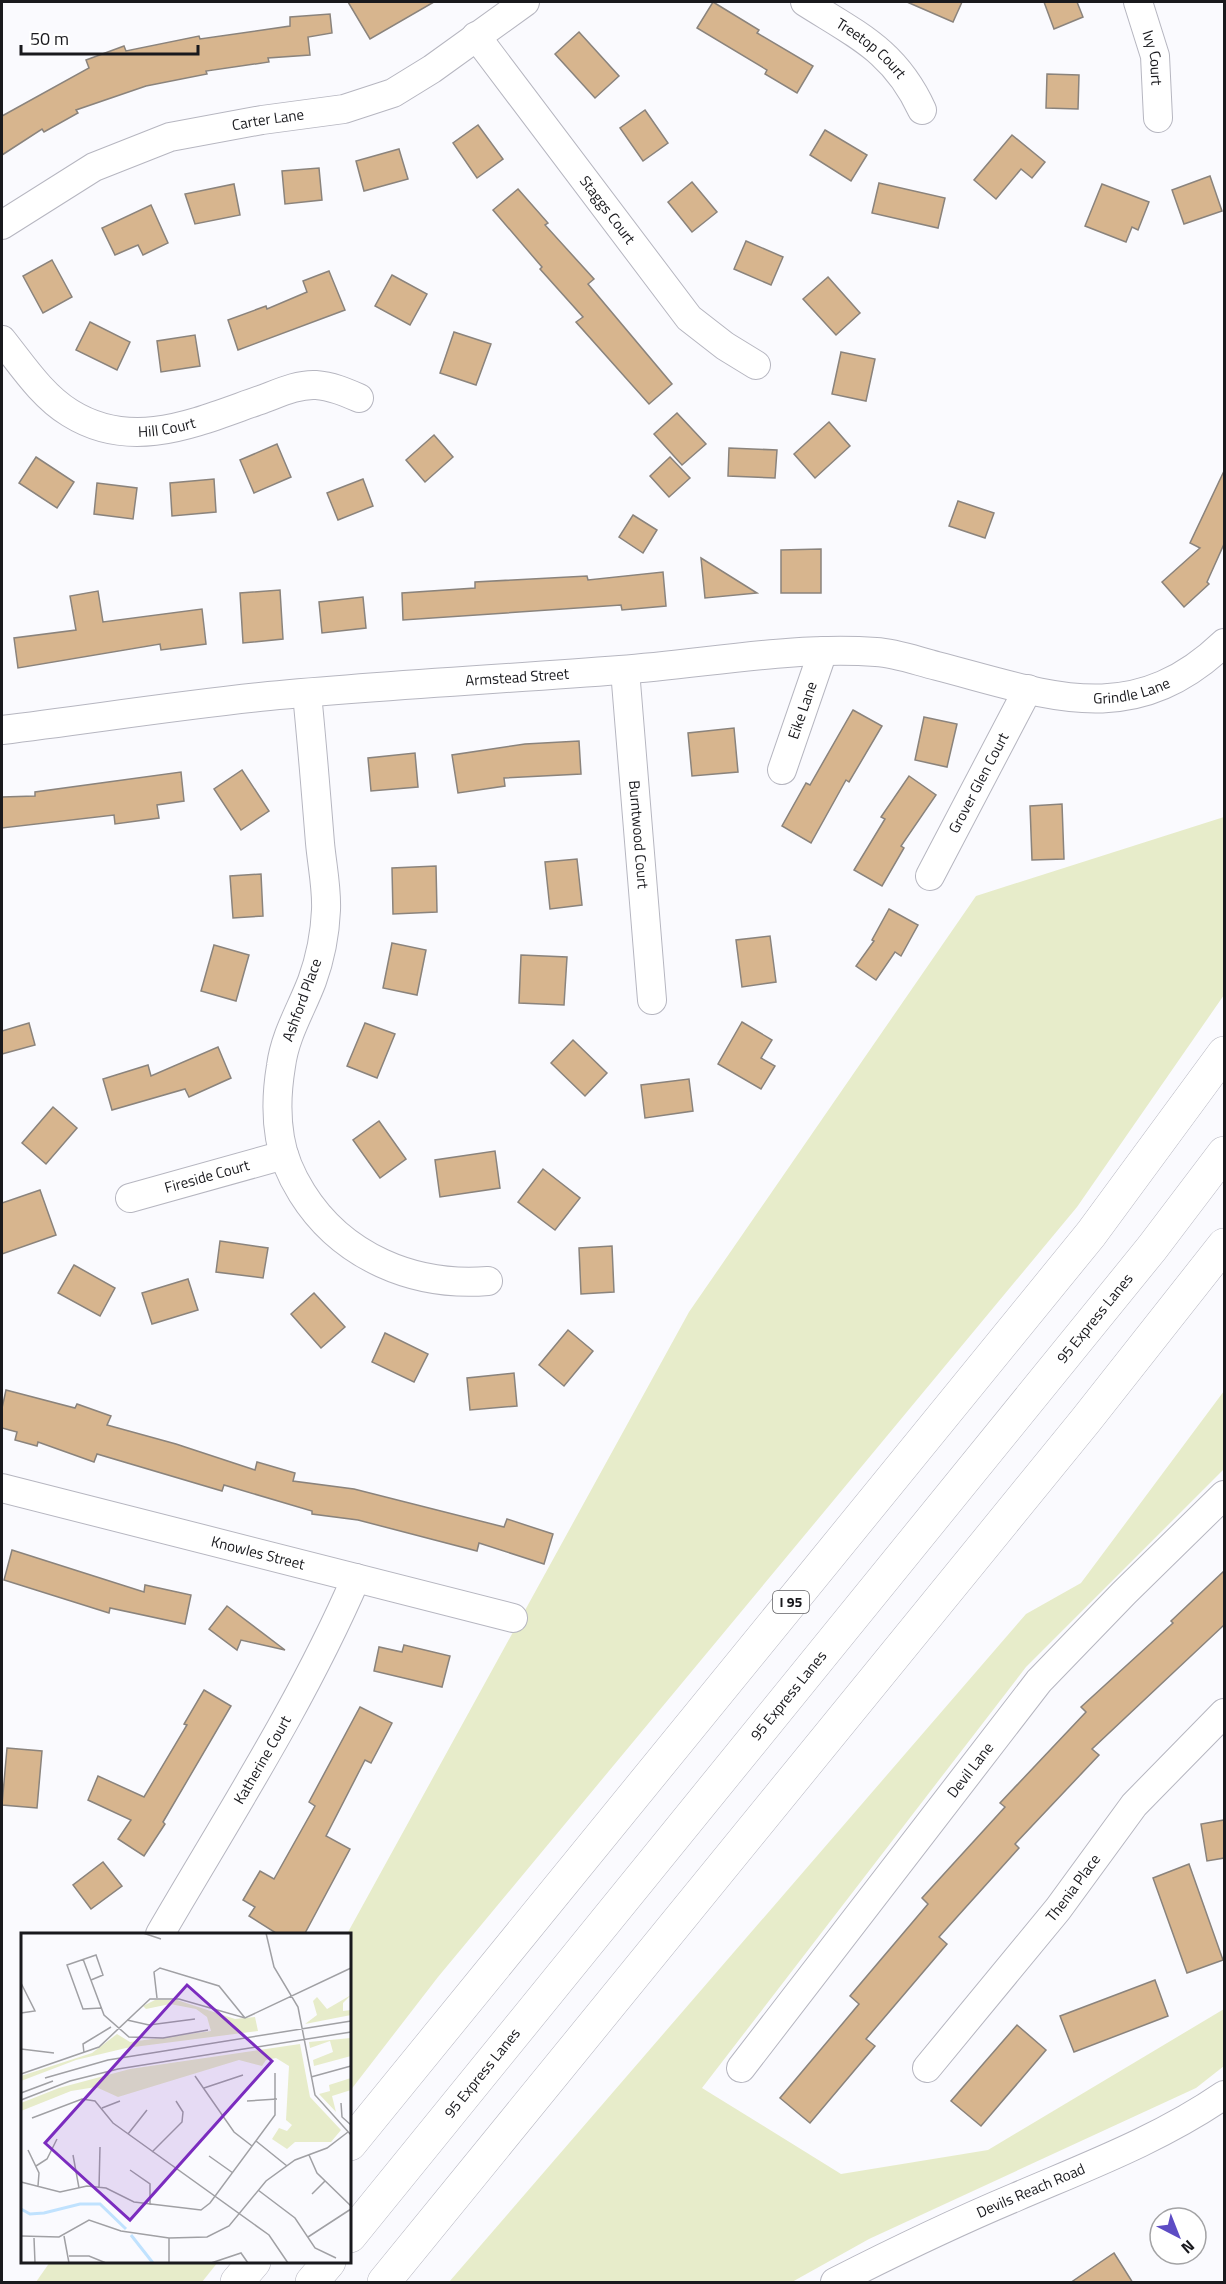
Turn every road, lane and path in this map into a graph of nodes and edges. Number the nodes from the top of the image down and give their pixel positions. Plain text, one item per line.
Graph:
1 (525, 2) edge
2 (805, 2) edge
3 (1138, 2) edge
4 (476, 36) junction
5 (922, 110) dead end
6 (1158, 118) dead end
7 (2, 225) edge
8 (2, 340) edge
9 (756, 365) dead end
10 (359, 398) dead end
11 (1224, 643) edge
12 (824, 651) junction
13 (625, 670) junction
14 (1028, 689) junction
15 (308, 694) junction
16 (2, 730) edge
17 (782, 770) dead end
18 (930, 876) dead end
19 (652, 1000) dead end
20 (1224, 1053) edge
21 (1224, 1153) edge
22 (284, 1155) junction
23 (130, 1198) dead end
24 (1224, 1245) edge
25 (488, 1281) dead end
26 (2, 1488) edge
27 (1224, 1495) edge
28 (356, 1578) junction
29 (513, 1618) dead end
30 (1224, 1713) edge
31 (161, 1933) edge
32 (741, 2068) dead end
33 (927, 2068) dead end
34 (1224, 2095) edge
35 (351, 2143) edge
36 (351, 2235) edge
37 (253, 2263) edge
38 (328, 2263) edge
39 (237, 2283) edge
40 (312, 2283) edge
41 (384, 2283) edge
42 (835, 2283) edge

1 - 4 street, Carter Lane
2 - 5 street, Treetop Court
3 - 6 street, Ivy Court
4 - 7 street, Carter Lane
4 - 9 street, Staggs Court
8 - 10 street, Hill Court
11 - 14 street, Grindle Lane
12 - 13 street, Armstead Street
12 - 14 street, Armstead Street
12 - 17 street, Eike Lane
13 - 15 street, Armstead Street
13 - 19 street, Burntwood Court
14 - 18 street, Grover Glen Court
15 - 16 street, Armstead Street
15 - 22 street, Ashford Place
20 - 35 highway, I 95
21 - 36 highway, 95 Express Lanes
22 - 23 street, Fireside Court
22 - 25 street, Ashford Place
24 - 41 highway
26 - 28 street, Knowles Street
27 - 32 street, Devil Lane
28 - 29 street, Knowles Street
28 - 31 street, Katherine Court
30 - 33 street, Thenia Place
34 - 42 street, Devils Reach Road
37 - 39 highway
38 - 40 highway

